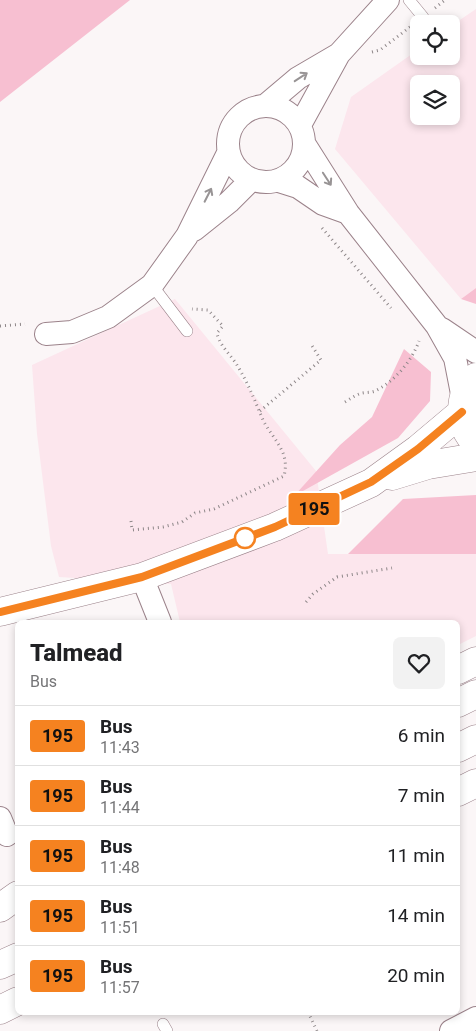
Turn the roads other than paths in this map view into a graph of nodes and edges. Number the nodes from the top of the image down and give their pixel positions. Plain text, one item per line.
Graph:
1 (388, 0) edge
2 (409, 0) edge
3 (421, 15) edge
4 (345, 48) junction
5 (266, 105) junction
6 (302, 135) junction
7 (228, 153) junction
8 (251, 180) junction
9 (279, 181) junction
10 (348, 213) junction
11 (187, 236) junction
12 (152, 285) junction
13 (438, 326) junction
14 (187, 331) dead end
15 (46, 334) dead end
16 (476, 352) edge
17 (467, 396) edge
18 (476, 443) edge
19 (476, 458) edge
20 (371, 482) junction
21 (142, 577) junction
22 (0, 612) edge
23 (159, 620) edge
24 (476, 661) edge
25 (460, 669) edge
26 (476, 694) edge
27 (460, 702) edge
28 (476, 739) edge
29 (460, 747) edge
30 (476, 783) edge
31 (460, 791) edge
32 (15, 897) edge
33 (0, 908) edge
34 (15, 913) edge
35 (0, 920) edge
36 (15, 958) edge
37 (0, 965) edge
38 (15, 1002) edge
39 (0, 1010) edge

1 - 4 street
2 - 3 lane
5 -> 4 street
4 - 6 street
5 - 6 street
5 - 7 street
6 - 9 street
6 -> 10 street
7 - 8 street
11 -> 7 street
8 - 9 street
8 - 11 street
9 - 10 street
10 - 13 street
11 - 12 street
12 - 14 lane
12 - 15 street
13 - 16 street
13 - 17 street
17 - 18 main road
17 - 20 main road
19 - 20 main road
20 - 21 main road
21 - 22 main road
21 - 23 street
24 - 25 main road
26 - 27 main road
28 - 29 main road
30 - 31 main road
32 - 33 main road
34 - 35 main road
36 - 37 main road
38 - 39 main road

